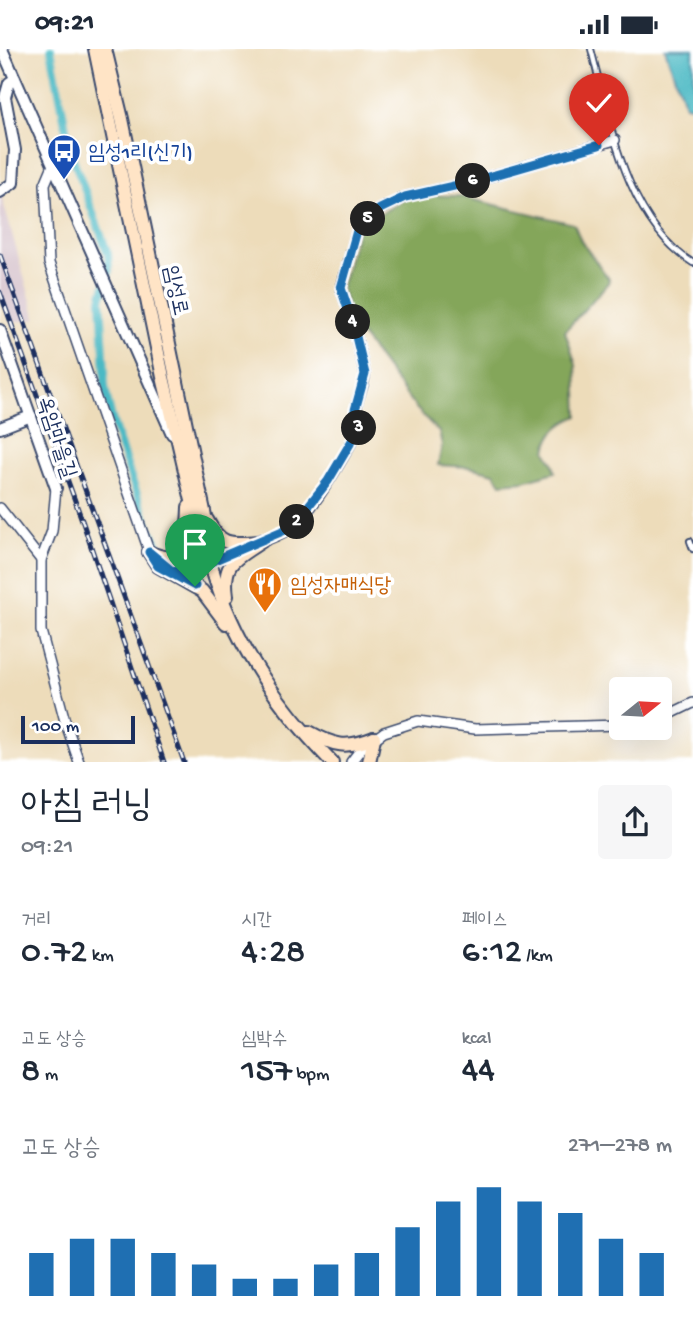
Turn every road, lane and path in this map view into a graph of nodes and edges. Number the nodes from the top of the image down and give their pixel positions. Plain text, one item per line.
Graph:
1 (2, 49) edge
2 (95, 49) edge
3 (105, 49) edge
4 (591, 49) edge
5 (15, 79) junction
6 (615, 140) junction
7 (53, 165) junction
8 (0, 191) edge
9 (693, 263) edge
10 (0, 330) edge
11 (31, 416) junction
12 (0, 428) edge
13 (182, 456) junction
14 (56, 488) joint
15 (190, 492) junction
16 (0, 508) edge
17 (205, 516) junction
18 (206, 539) junction
19 (262, 541) junction
20 (690, 541) dead end
21 (693, 549) edge
22 (149, 552) junction
23 (41, 560) junction
24 (211, 563) junction
25 (229, 617) junction
26 (244, 645) junction
27 (693, 703) edge
28 (672, 713) edge
29 (609, 725) edge
30 (300, 727) junction
31 (374, 738) junction
32 (79, 762) edge
33 (332, 762) edge
34 (351, 762) edge
35 (369, 762) edge

1 - 5 street, 임성로
2 - 13 main road, 임성로
3 - 17 main road, 임성로
4 - 6 lane
5 - 7 street, 임성로
5 - 8 street
6 - 9 lane
6 - 19 street
7 - 13 street, 임성로
7 - 22 street
10 - 11 street, 옥암마을길
11 - 12 street
11 - 14 street, 옥암마을길
13 - 15 main road, 임성로
14 - 23 street, 옥암마을길
15 - 18 main road, 임성로
15 - 22 main road
16 - 23 street
17 - 18 main road, 임성로
17 - 19 main road
18 - 24 main road, 임성로
19 - 24 street
19 - 25 main road
20 - 21 lane
22 - 24 street
22 - 26 main road
23 - 32 street, 옥암마을길
24 - 25 main road, 임성로
25 - 26 main road, 임성로
26 - 30 main road, 임성로
27 - 28 street
29 - 31 street
30 - 31 main road
30 - 33 main road, 임성로
31 - 34 street
31 - 35 main road

